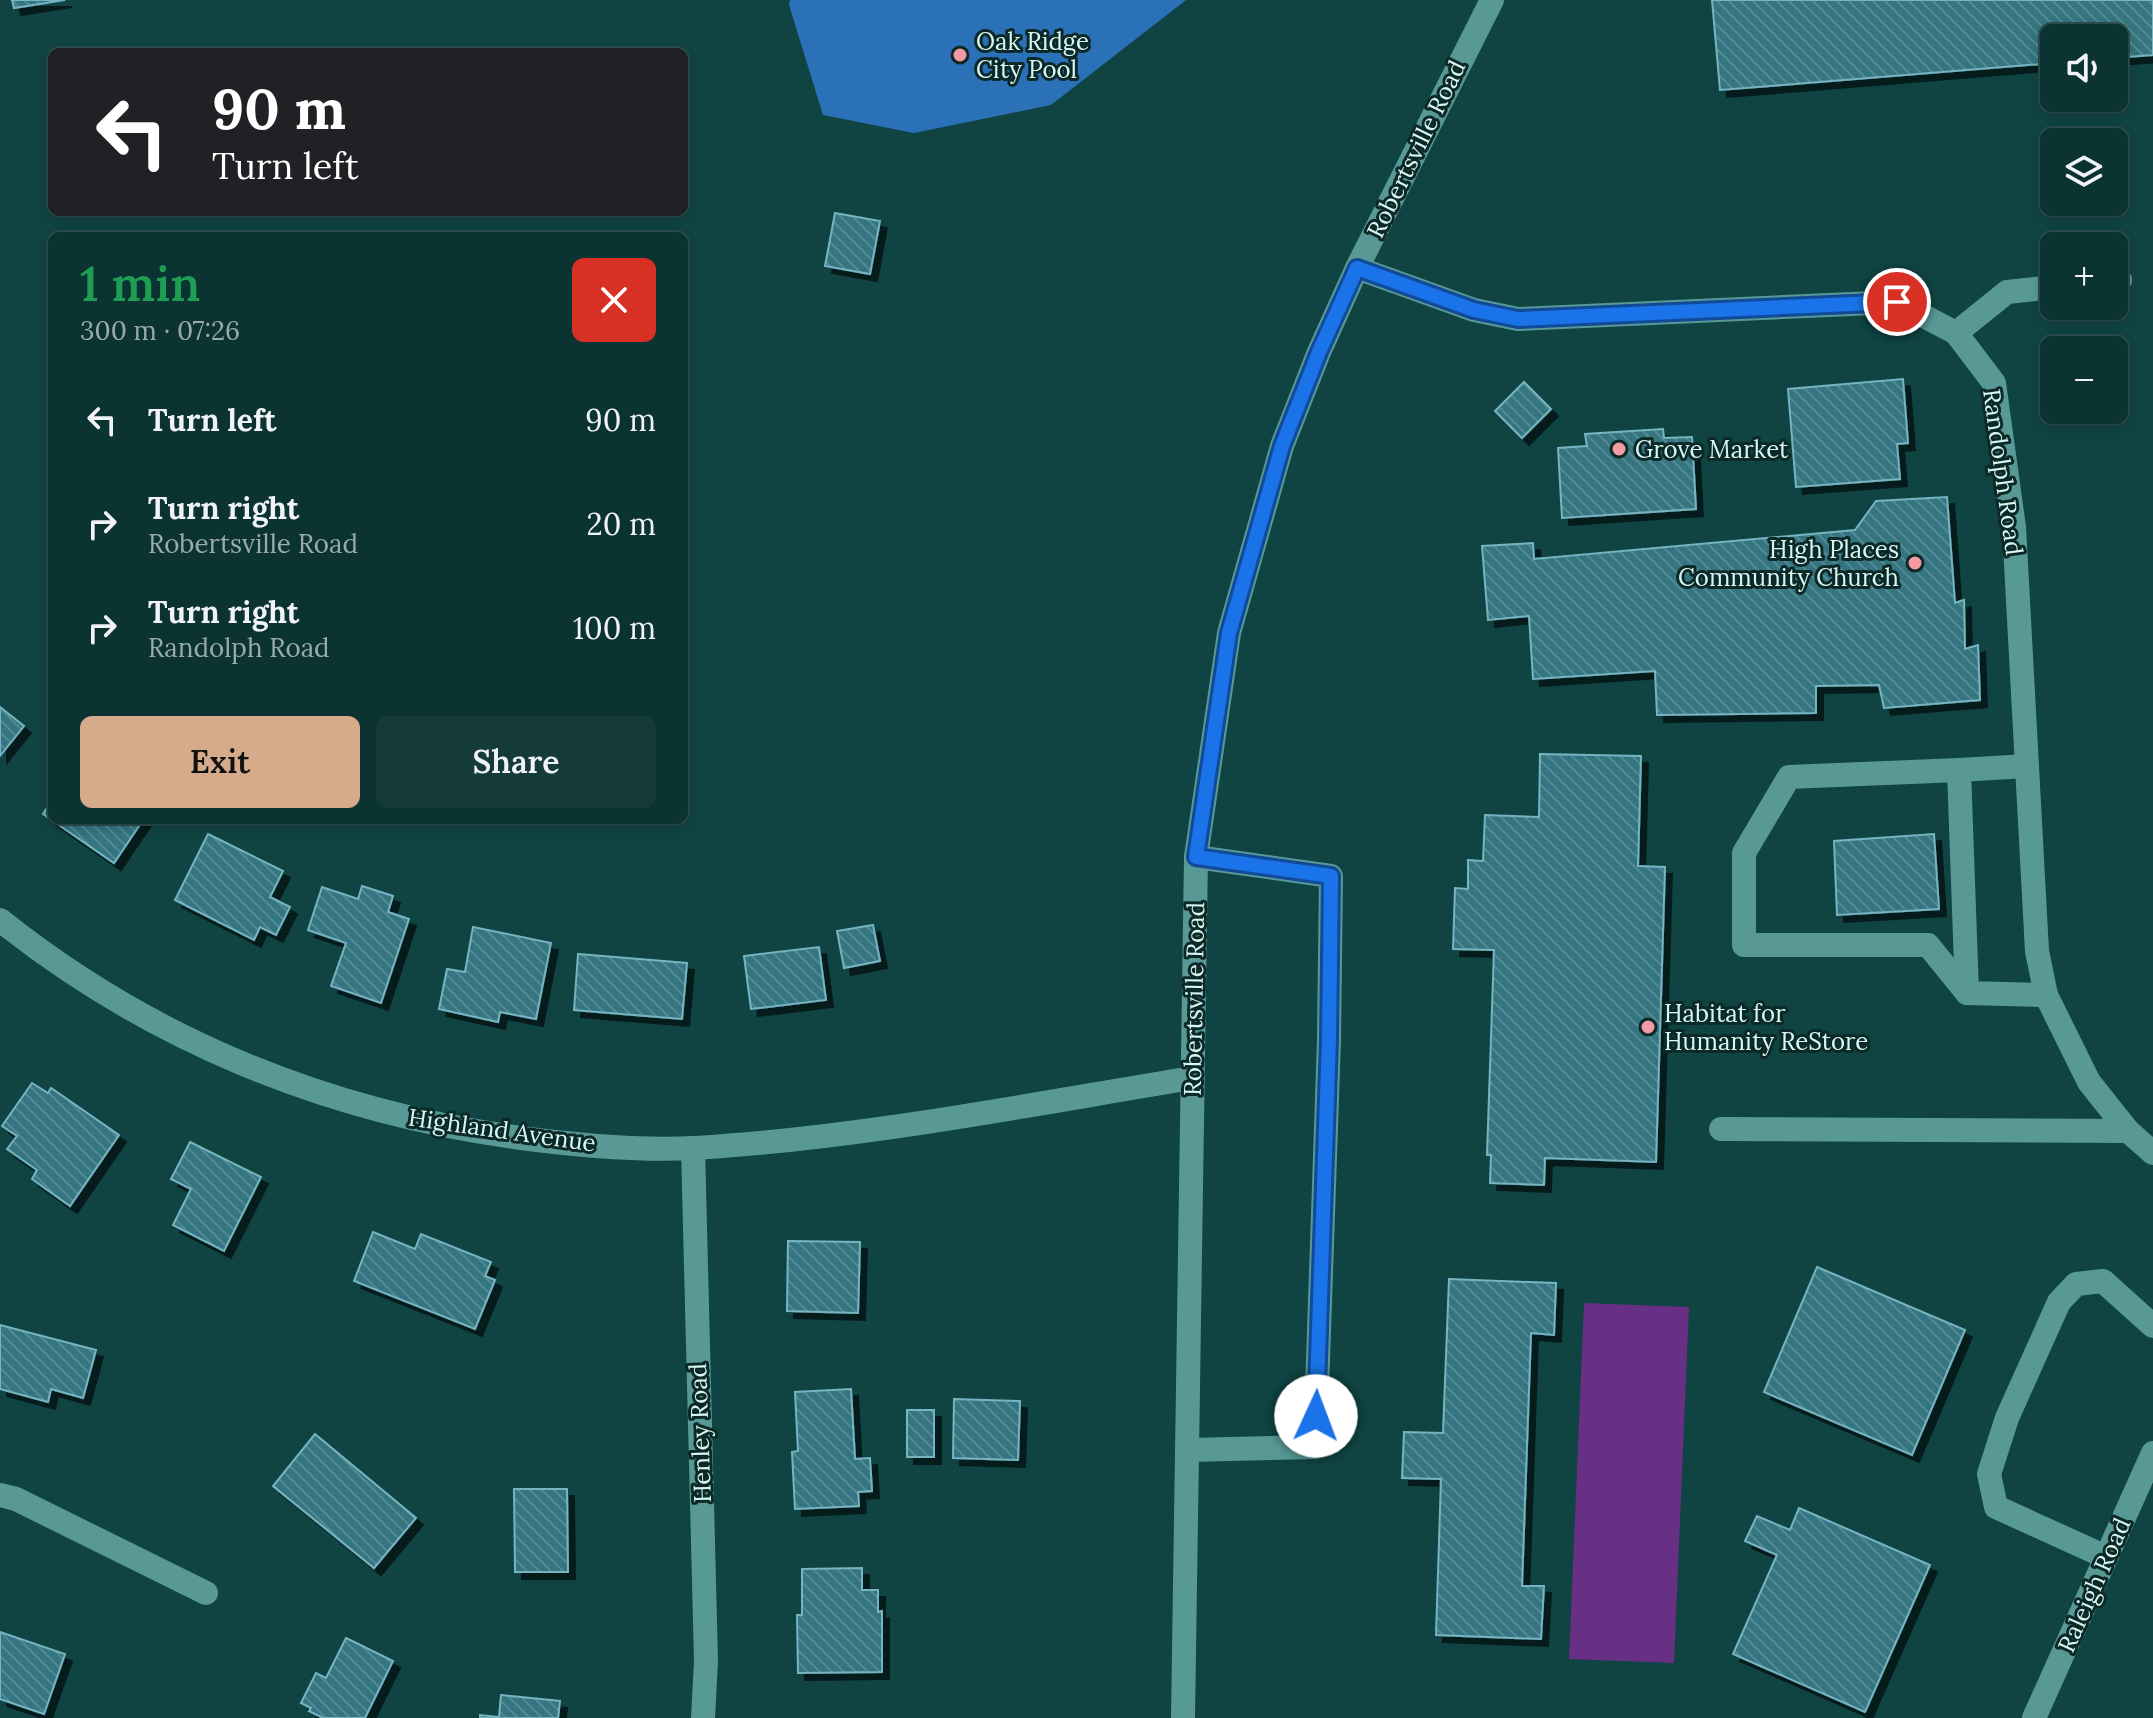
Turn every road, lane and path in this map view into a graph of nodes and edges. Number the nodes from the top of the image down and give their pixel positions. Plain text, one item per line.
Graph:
1 (1492, 0) edge
2 (1357, 268) junction
3 (2040, 288) edge
4 (1956, 333) junction
5 (2027, 766) junction
6 (1959, 770) junction
7 (1196, 857) junction
8 (0, 920) edge
9 (1967, 993) junction
10 (2046, 995) junction
11 (1192, 1078) junction
12 (1721, 1129) dead end
13 (2128, 1131) junction
14 (693, 1148) junction
15 (2153, 1153) edge
16 (2153, 1326) edge
17 (1189, 1450) junction
18 (2153, 1453) edge
19 (0, 1495) edge
20 (2106, 1557) junction
21 (206, 1593) dead end
22 (703, 1718) edge
23 (1183, 1718) edge
24 (2034, 1718) edge

1 - 2 street, Robertsville Road
2 - 4 street, Randolph Road
2 - 7 street, Robertsville Road
3 - 4 street
4 - 5 street, Randolph Road
5 - 6 street
5 - 10 street, Randolph Road
6 - 9 street
6 - 9 street
7 - 11 street, Robertsville Road
7 - 17 street
8 - 14 street, Highland Avenue
9 - 10 street
10 - 13 street, Randolph Road
11 - 14 street, Highland Avenue
11 - 17 street, Robertsville Road
12 - 13 street
13 - 15 street, Randolph Road
14 - 22 street, Henley Road
16 - 20 street
17 - 23 street, Robertsville Road
18 - 20 street, Raleigh Road
19 - 21 street
20 - 24 street, Raleigh Road

